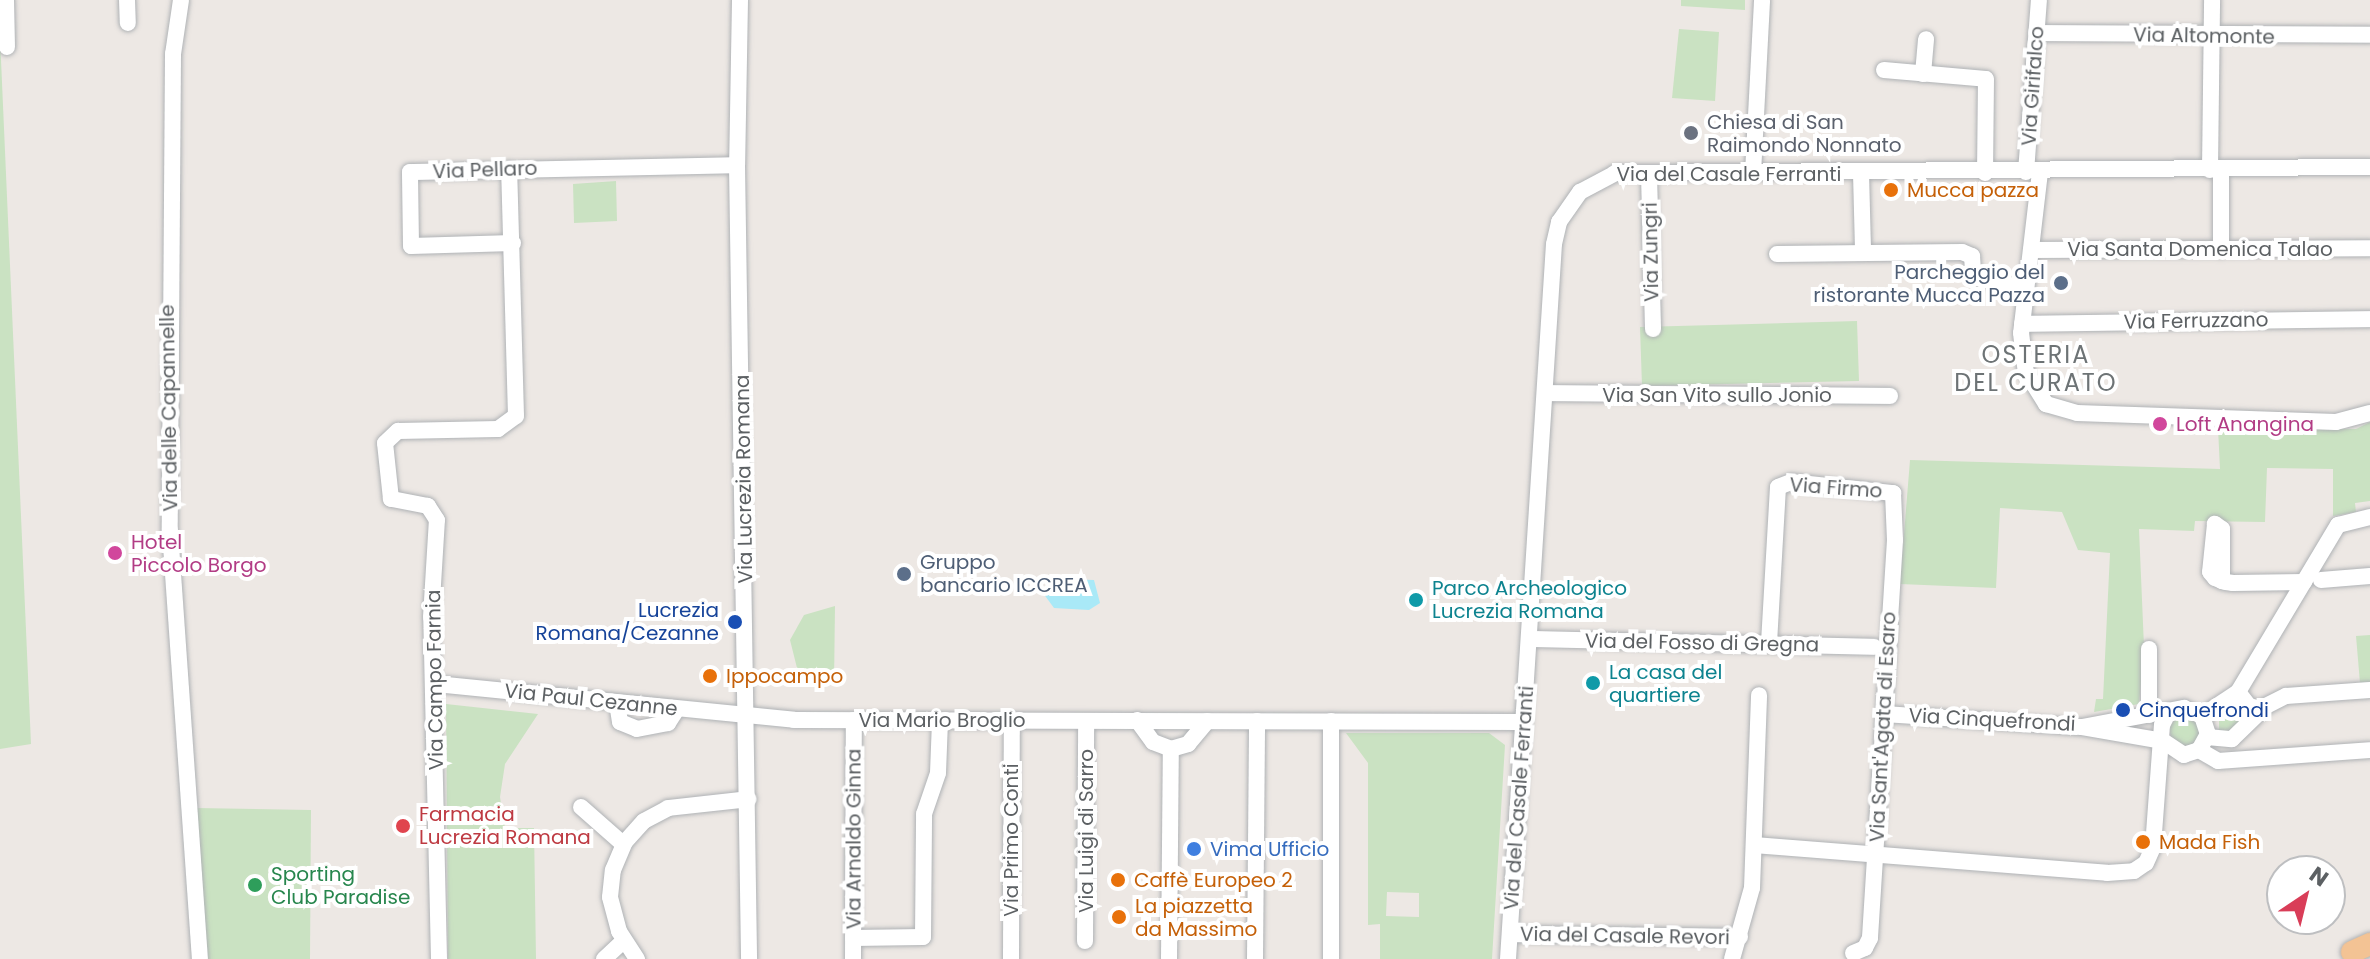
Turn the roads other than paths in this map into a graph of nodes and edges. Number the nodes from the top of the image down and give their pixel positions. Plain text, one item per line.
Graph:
1 (6, 0) edge
2 (127, 0) edge
3 (181, 0) edge
4 (740, 0) edge
5 (1762, 0) edge
6 (2039, 0) edge
7 (2212, 0) edge
8 (128, 23) dead end
9 (2037, 33) junction
10 (2370, 35) edge
11 (2212, 36) junction
12 (1926, 39) dead end
13 (7, 47) dead end
14 (1884, 70) dead end
15 (1923, 74) junction
16 (737, 165) junction
17 (2370, 167) edge
18 (509, 169) junction
19 (2216, 170) junction
20 (2033, 172) junction
21 (1753, 173) junction
22 (1861, 173) junction
23 (1985, 173) junction
24 (1649, 175) junction
25 (513, 243) junction
26 (2370, 248) edge
27 (2031, 250) junction
28 (2221, 250) junction
29 (1863, 251) junction
30 (1777, 254) dead end
31 (2025, 288) junction
32 (2370, 319) edge
33 (2022, 324) junction
34 (1653, 329) dead end
35 (1545, 393) junction
36 (1890, 396) dead end
37 (2370, 413) edge
38 (1893, 493) joint
39 (2370, 517) edge
40 (2370, 576) edge
41 (2321, 580) dead end
42 (2222, 581) dead end
43 (2304, 582) junction
44 (1530, 639) junction
45 (1874, 647) dead end
46 (2149, 649) dead end
47 (1763, 651) junction
48 (436, 684) junction
49 (2370, 690) edge
50 (2238, 692) junction
51 (1759, 695) dead end
52 (617, 703) junction
53 (2265, 707) junction
54 (677, 709) junction
55 (2198, 713) junction
56 (1884, 714) junction
57 (2149, 715) junction
58 (2167, 715) junction
59 (747, 716) junction
60 (854, 720) junction
61 (1137, 720) junction
62 (940, 721) junction
63 (1012, 721) junction
64 (1086, 721) junction
65 (1207, 721) junction
66 (1257, 721) junction
67 (1331, 721) junction
68 (1501, 722) junction
69 (1524, 722) junction
70 (2082, 727) junction
71 (2163, 741) junction
72 (2197, 748) junction
73 (1171, 749) junction
74 (1521, 749) junction
75 (2370, 750) edge
76 (2159, 784) junction
77 (749, 799) junction
78 (581, 807) dead end
79 (623, 844) junction
80 (1754, 845) junction
81 (1875, 852) junction
82 (1510, 934) junction
83 (1740, 937) junction
84 (853, 938) junction
85 (623, 941) junction
86 (1085, 941) dead end
87 (1853, 953) dead end
88 (200, 959) edge
89 (439, 959) edge
90 (604, 959) edge
91 (637, 959) edge
92 (749, 959) edge
93 (853, 959) edge
94 (1011, 959) edge
95 (1169, 959) edge
96 (1255, 959) edge
97 (1331, 959) edge
98 (1508, 959) edge
99 (1732, 959) edge

1 - 13 street
2 - 8 street
3 - 88 street, Via delle Capannelle
4 - 16 street, Via Lucrezia Romana
5 - 21 street
6 - 9 street, Via Girifalco
7 - 11 street
9 - 11 street, Via Altomonte
9 - 20 street, Via Girifalco
10 - 11 street, Via Altomonte
11 - 19 street
12 - 15 street
14 - 15 street
15 - 23 street
16 - 18 street, Via Pellaro
16 - 59 street, Via Lucrezia Romana
17 - 19 street, Via del Casale Ferranti
18 - 25 street, Via Campo Farnia
18 - 25 street, Via Pellaro
19 - 20 street, Via del Casale Ferranti
19 - 28 street
20 - 23 street, Via del Casale Ferranti
20 - 27 street, Via Girifalco
21 - 22 street, Via del Casale Ferranti
21 - 24 street, Via del Casale Ferranti
22 - 23 street, Via del Casale Ferranti
22 - 29 street
24 - 34 street, Via Zungri
24 - 35 street, Via del Casale Ferranti
25 - 48 street, Via Campo Farnia
26 - 28 street, Via Santa Domenica Talao
27 - 28 street, Via Santa Domenica Talao
27 - 31 street, Via Girifalco
29 - 30 street
29 - 31 street
31 - 33 street, Via Girifalco
32 - 33 street, Via Ferruzzano
33 - 37 street, Via Girifalco
35 - 36 street, Via San Vito sullo Jonio
35 - 44 street, Via del Casale Ferranti
38 - 47 street, Via Firmo
38 - 56 street, Via Sant'Agata di Esaro
39 - 43 street
40 - 41 street
42 - 43 street
43 - 50 street
44 - 47 street, Via del Fosso di Gregna
44 - 69 street, Via del Casale Ferranti
45 - 47 street, Via del Fosso di Gregna
46 - 57 street
48 - 52 street, Via Paul Cezanne
48 - 89 street, Via Campo Farnia
49 - 53 street
50 - 53 street
50 - 55 street, Via Cinquefrondi
51 - 80 street
52 - 54 street, Via Paul Cezanne
52 - 54 street
53 - 72 street
54 - 59 street, Via Paul Cezanne
55 - 58 street, Via Cinquefrondi
55 - 72 street
56 - 70 street, Via Cinquefrondi
56 - 81 street, Via Sant'Agata di Esaro
57 - 58 street, Via Cinquefrondi
57 - 70 street, Via Cinquefrondi
58 - 71 street
59 - 60 street, Via Mario Broglio
59 - 77 street, Via Lucrezia Romana
60 - 62 street, Via Mario Broglio
60 - 84 street, Via Arnaldo Ginna
61 - 64 street, Via Mario Broglio
61 - 65 street, Via Mario Broglio
61 - 73 street
62 - 63 street, Via Mario Broglio
62 - 84 street
63 - 64 street, Via Mario Broglio
63 - 94 street, Via Primo Conti
64 - 86 street, Via Luigi di Sarro
65 - 66 street, Via Mario Broglio
65 - 73 street
66 - 67 street, Via Mario Broglio
66 - 96 street
67 - 68 street, Via Mario Broglio
67 - 97 street
68 - 69 street, Via Mario Broglio
68 - 74 street
69 - 74 street, Via del Casale Ferranti
70 - 71 street
71 - 72 street
71 - 76 street
72 - 75 street
72 - 76 street
73 - 95 street
74 - 82 street, Via del Casale Ferranti
76 - 81 street
77 - 79 street
77 - 92 street, Via Lucrezia Romana
78 - 79 street
79 - 85 street
80 - 81 street
80 - 83 street
81 - 87 street, Via Sant'Agata di Esaro
82 - 83 street, Via del Casale Revori
82 - 98 street, Via del Casale Ferranti
83 - 99 street
84 - 93 street, Via Arnaldo Ginna
85 - 90 street
85 - 91 street

